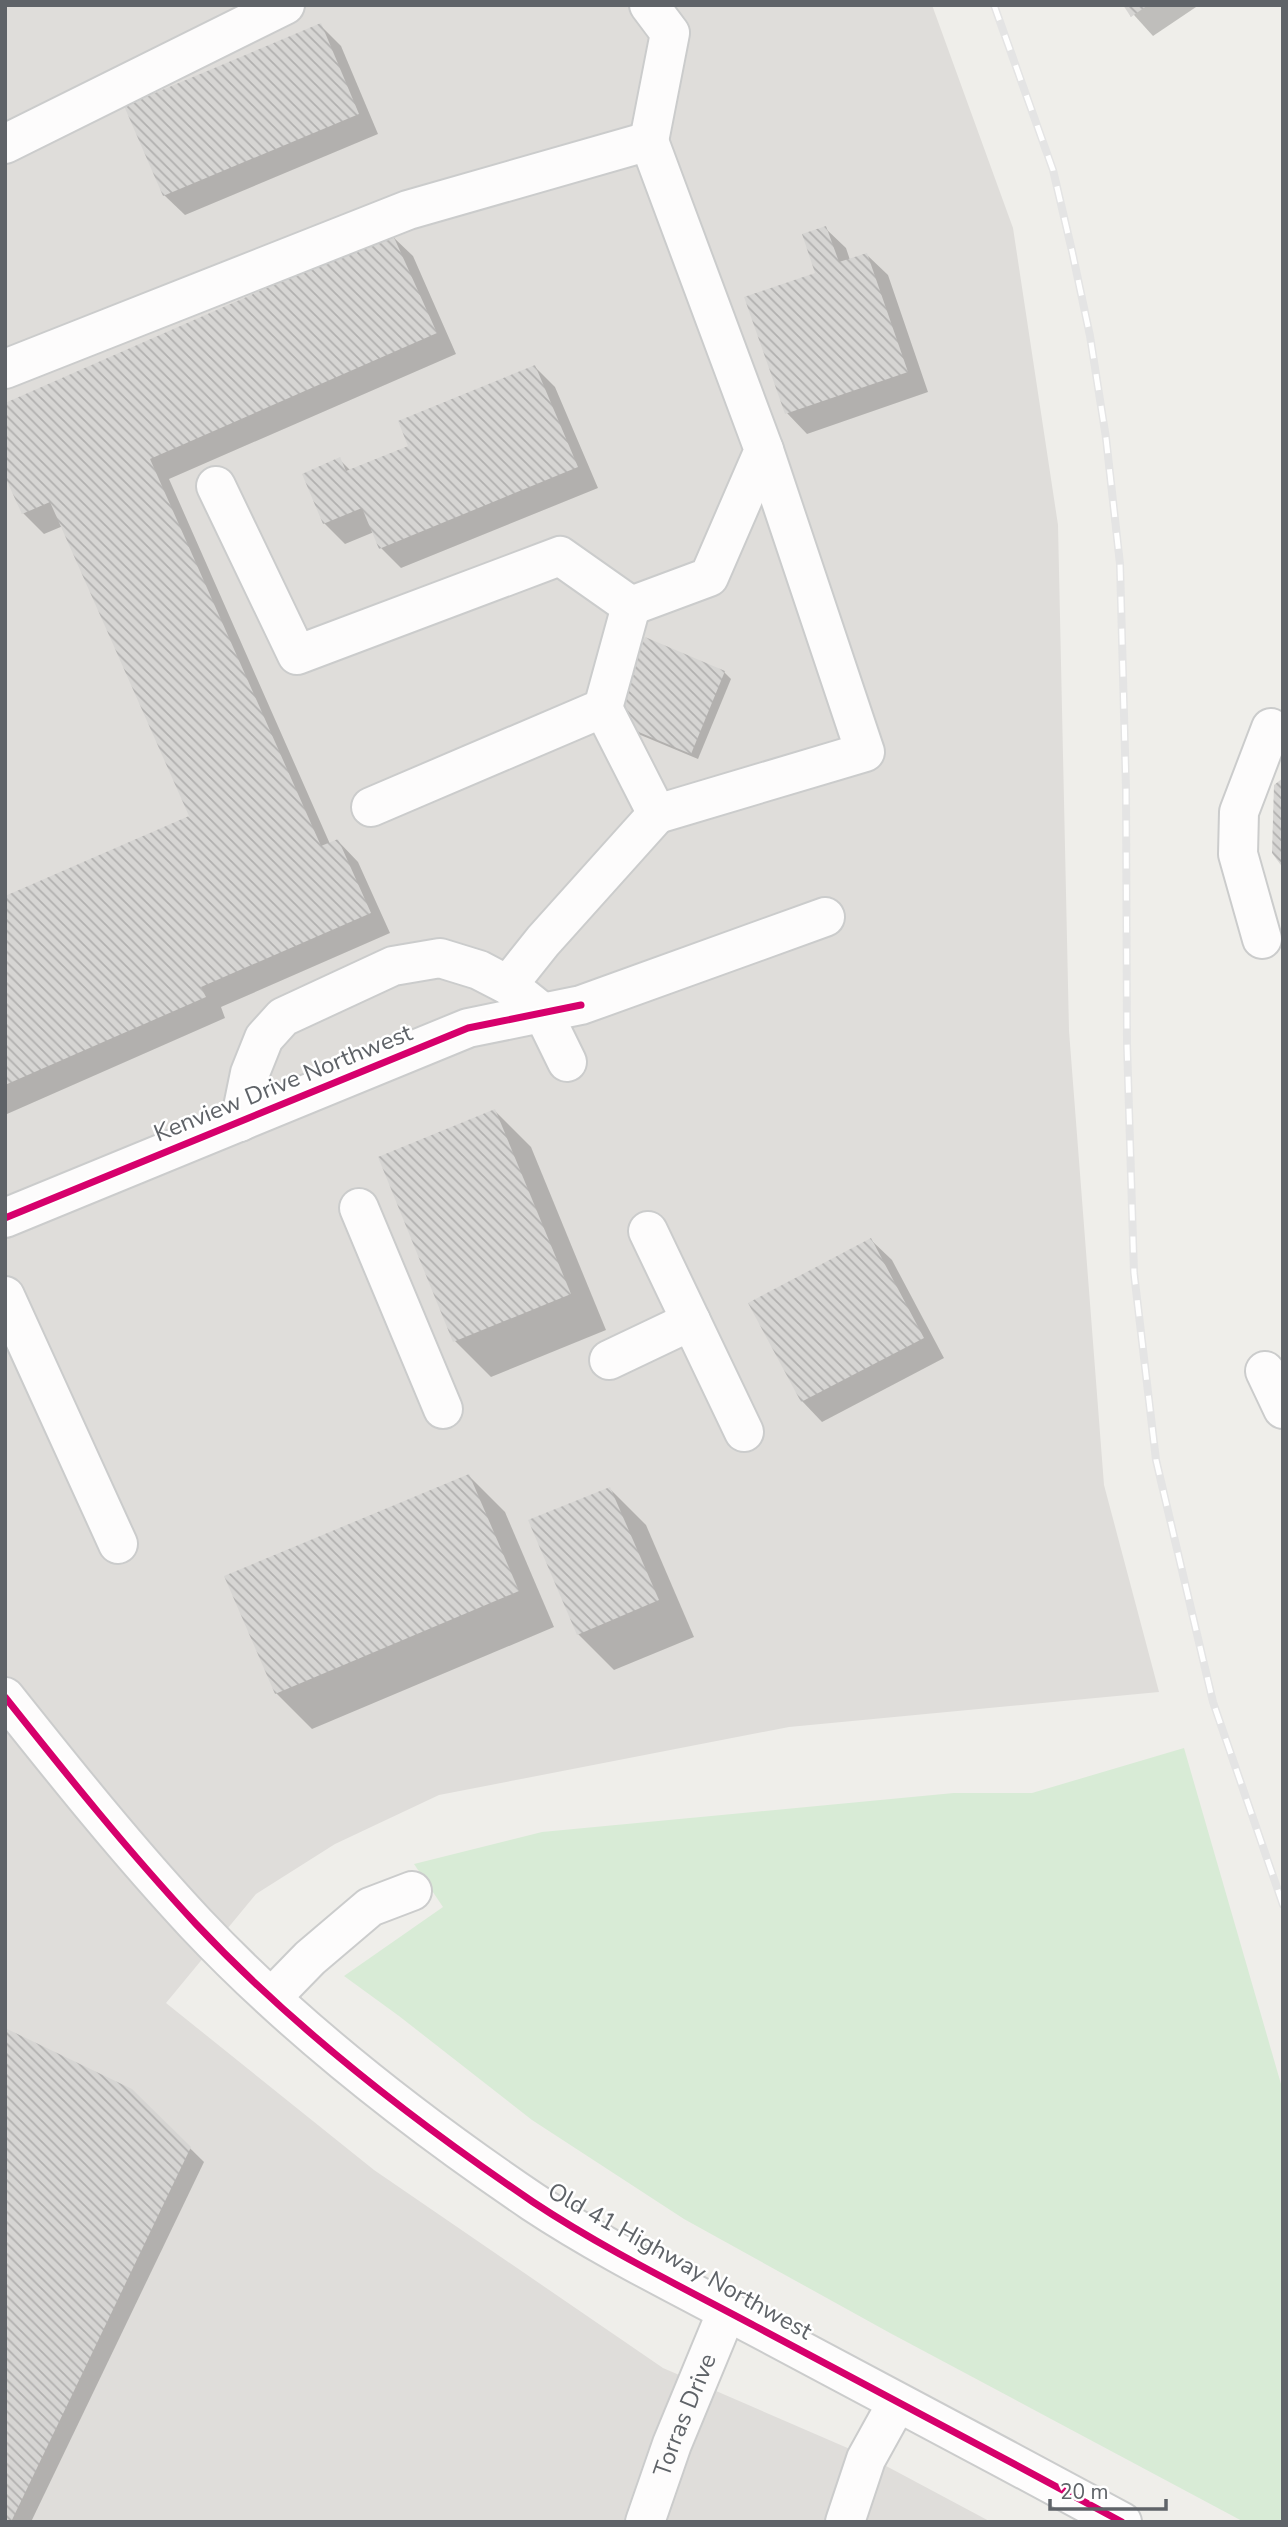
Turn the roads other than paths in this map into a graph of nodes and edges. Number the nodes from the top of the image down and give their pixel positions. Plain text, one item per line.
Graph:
1 (285, 5) edge
2 (649, 5) edge
3 (649, 141) junction
4 (5, 144) edge
5 (5, 369) edge
6 (764, 450) junction
7 (216, 486) dead end
8 (631, 606) junction
9 (603, 708) junction
10 (1271, 728) dead end
11 (371, 807) dead end
12 (657, 814) junction
13 (825, 916) dead end
14 (1262, 939) dead end
15 (508, 985) junction
16 (543, 1013) junction
17 (567, 1062) dead end
18 (240, 1122) junction
19 (359, 1208) dead end
20 (5, 1218) edge
21 (648, 1231) dead end
22 (5, 1296) edge
23 (691, 1321) junction
24 (609, 1360) dead end
25 (1265, 1371) dead end
26 (443, 1409) dead end
27 (1283, 1409) edge
28 (744, 1432) dead end
29 (118, 1544) dead end
30 (5, 1697) edge
31 (412, 1891) dead end
32 (272, 1997) junction
33 (727, 2311) junction
34 (897, 2403) junction
35 (645, 2522) edge
36 (845, 2522) edge
37 (1122, 2522) edge

1 - 4 street
2 - 3 street
3 - 5 street
3 - 6 street
6 - 8 street
6 - 12 street
7 - 8 street
8 - 9 street
9 - 11 street
9 - 12 street
10 - 14 street
12 - 15 street
13 - 16 street, Kenview Drive Northwest
15 - 16 street
15 - 18 street
16 - 17 street
16 - 18 street, Kenview Drive Northwest
18 - 20 street, Kenview Drive Northwest
19 - 26 street
21 - 23 street
22 - 29 street
23 - 24 street
23 - 28 street
25 - 27 street
30 - 32 street, Old 41 Highway Northwest
31 - 32 street
32 - 33 street, Old 41 Highway Northwest
33 - 34 street, Old 41 Highway Northwest
33 - 35 street, Torras Drive
34 - 36 street
34 - 37 street, Old 41 Highway Northwest

